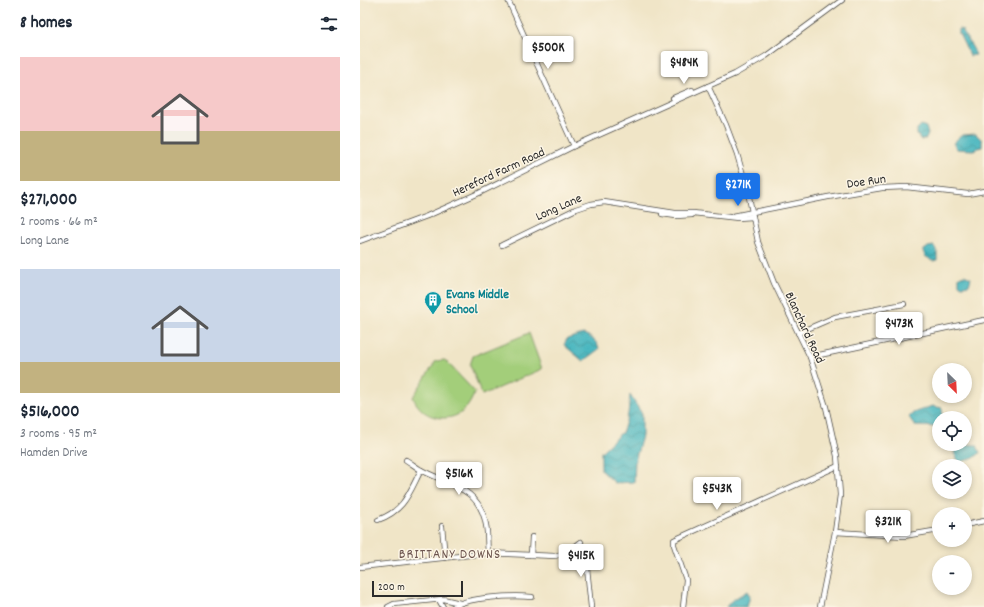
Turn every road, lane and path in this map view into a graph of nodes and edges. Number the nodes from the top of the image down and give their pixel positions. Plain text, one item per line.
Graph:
1 (508, 0) edge
2 (842, 0) edge
3 (735, 74) junction
4 (708, 86) junction
5 (643, 114) junction
6 (574, 146) junction
7 (984, 191) edge
8 (752, 215) junction
9 (360, 241) edge
10 (502, 244) dead end
11 (904, 304) dead end
12 (984, 320) edge
13 (798, 333) junction
14 (810, 357) junction
15 (406, 460) dead end
16 (838, 466) junction
17 (421, 470) junction
18 (378, 520) dead end
19 (984, 521) edge
20 (972, 524) edge
21 (442, 526) dead end
22 (932, 531) edge
23 (835, 532) junction
24 (532, 538) dead end
25 (581, 542) dead end
26 (574, 548) junction
27 (488, 553) junction
28 (531, 555) junction
29 (445, 558) junction
30 (360, 567) edge
31 (532, 596) dead end
32 (439, 600) junction
33 (460, 603) junction
34 (388, 607) edge
35 (443, 607) edge
36 (453, 607) edge
37 (591, 607) edge
38 (682, 607) edge
39 (820, 607) edge

1 - 6 street
2 - 3 street, Hereford Farm Road
3 - 4 street, Hereford Farm Road
3 - 5 street, Hereford Farm Road
4 - 5 street, Hereford Farm Road
4 - 8 street, Blanchard Road
5 - 6 street, Hereford Farm Road
6 - 9 street, Hereford Farm Road
7 - 8 street, Doe Run
8 - 10 street, Long Lane
8 - 13 street, Blanchard Road
11 - 13 street
12 - 14 street
13 - 14 street, Blanchard Road
14 - 16 street, Blanchard Road
15 - 17 street
16 - 23 street, Blanchard Road
16 - 38 street
17 - 18 street
17 - 27 street
19 - 20 street
21 - 29 street
22 - 23 street
23 - 39 street, Blanchard Road
24 - 28 street
25 - 26 street
26 - 28 street
26 - 37 street
27 - 28 street
27 - 29 street
29 - 30 street
31 - 33 street
32 - 33 street
32 - 34 street
32 - 35 street
33 - 36 street

